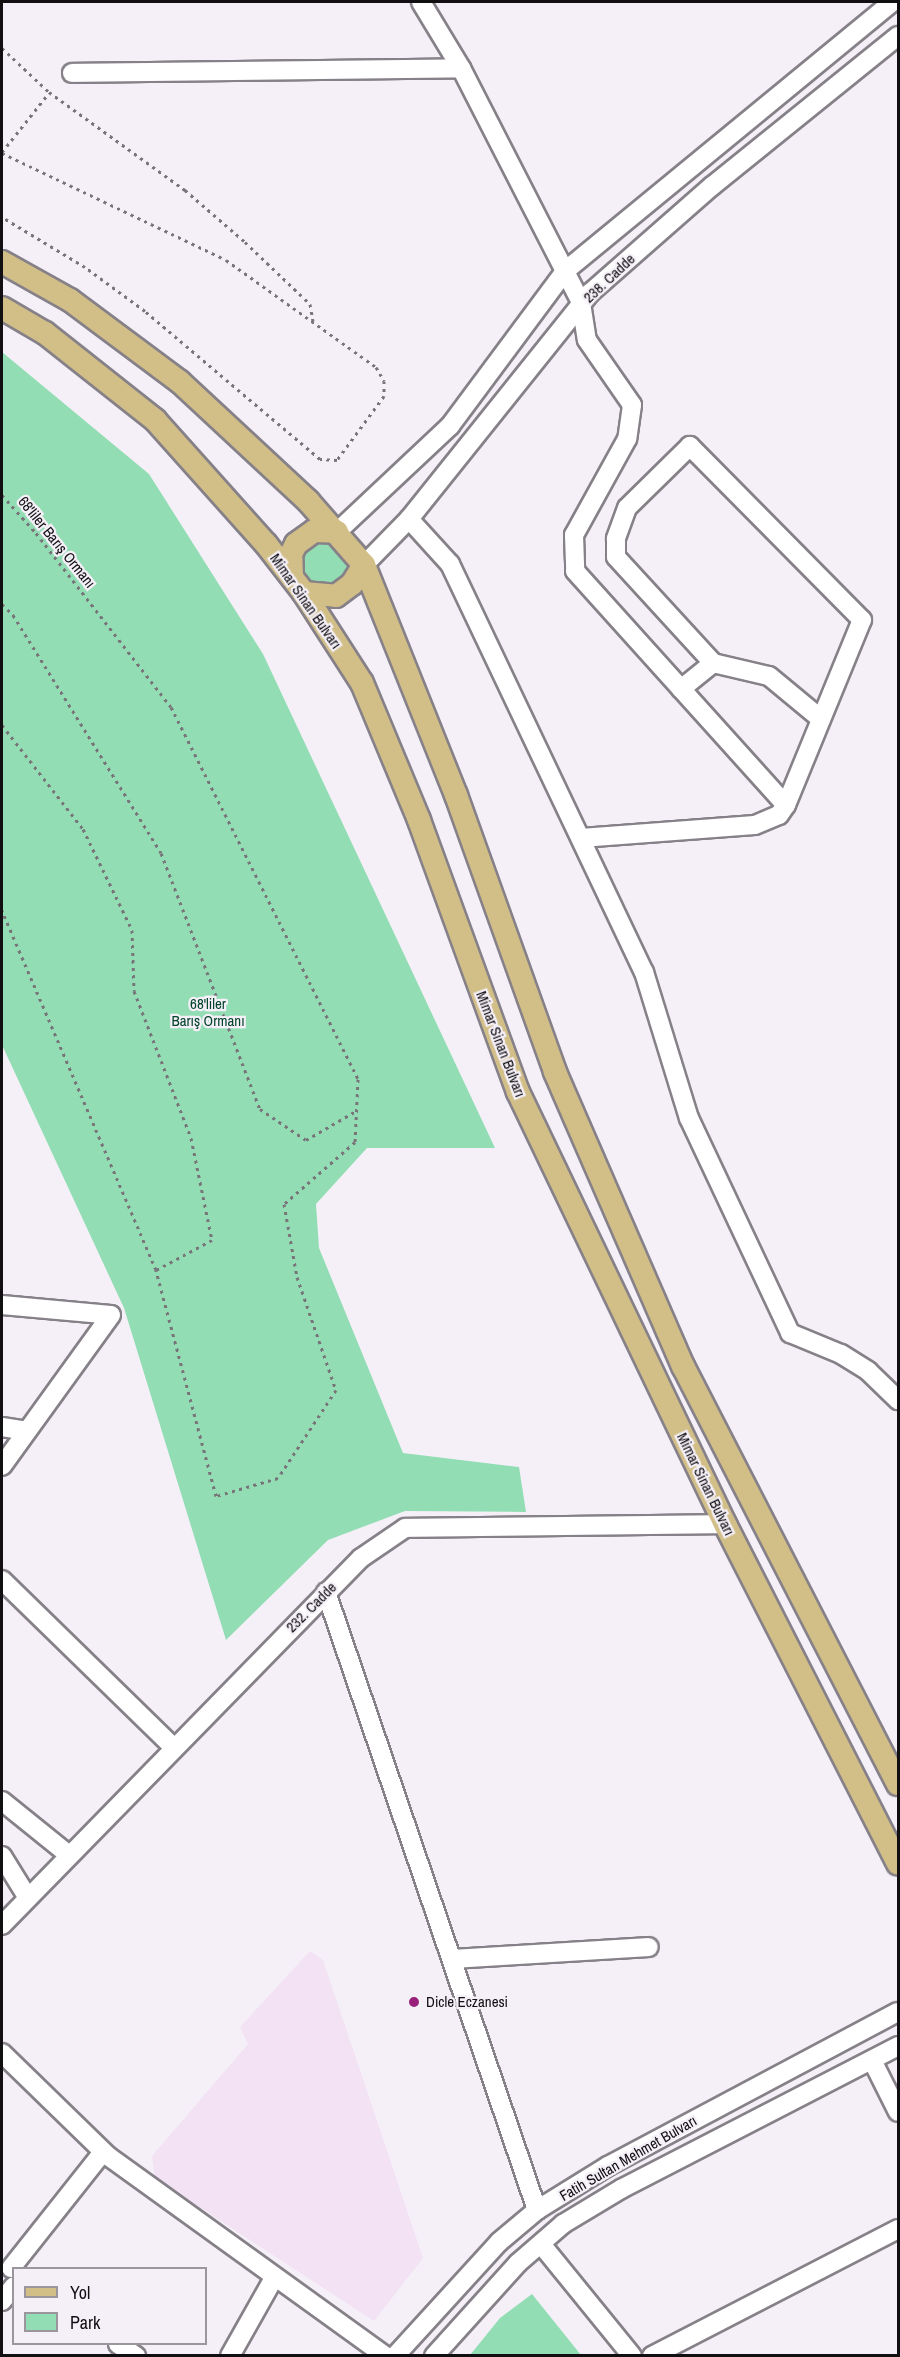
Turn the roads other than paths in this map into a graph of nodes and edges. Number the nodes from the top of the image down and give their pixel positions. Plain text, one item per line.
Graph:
1 (421, 2) edge
2 (893, 2) edge
3 (898, 36) edge
4 (461, 68) junction
5 (72, 73) dead end
6 (2, 262) edge
7 (565, 271) junction
8 (581, 303) junction
9 (2, 308) edge
10 (409, 519) junction
11 (337, 532) junction
12 (364, 565) junction
13 (298, 585) junction
14 (713, 663) junction
15 (681, 689) junction
16 (821, 719) junction
17 (786, 805) junction
18 (580, 838) junction
19 (2, 1305) edge
20 (898, 1400) edge
21 (2, 1427) edge
22 (26, 1431) junction
23 (2, 1466) edge
24 (725, 1524) junction
25 (2, 1580) edge
26 (326, 1592) junction
27 (174, 1748) junction
28 (898, 1784) edge
29 (2, 1801) edge
30 (69, 1855) junction
31 (2, 1856) edge
32 (898, 1864) edge
33 (28, 1898) junction
34 (2, 1925) edge
35 (650, 1947) dead end
36 (453, 1959) junction
37 (898, 2012) edge
38 (898, 2046) edge
39 (2, 2053) edge
40 (872, 2060) junction
41 (898, 2112) edge
42 (103, 2152) junction
43 (537, 2210) junction
44 (898, 2229) edge
45 (541, 2244) junction
46 (13, 2267) edge
47 (10, 2271) edge
48 (274, 2278) junction
49 (2, 2301) edge
50 (121, 2345) edge
51 (136, 2355) edge
52 (230, 2355) edge
53 (385, 2355) edge
54 (395, 2355) edge
55 (434, 2355) edge
56 (632, 2355) edge
57 (652, 2355) edge

1 - 4 street
2 - 7 street, 238. Cadde
3 - 8 street, 238. Cadde
4 - 5 street
4 - 7 street
6 - 11 main road
7 - 8 street
7 - 11 street, 238. Cadde
8 - 10 street, 238. Cadde
8 - 15 street
9 - 13 main road, Mimar Sinan Bulvarı
10 - 12 street, 238. Cadde
10 - 18 street
11 - 12 main road
11 - 13 main road
12 - 13 main road
12 - 28 main road
13 - 24 main road, Mimar Sinan Bulvarı
14 - 15 street
14 - 16 street
14 - 16 street
15 - 17 street
16 - 17 street
17 - 18 street
18 - 20 street
19 - 22 street
21 - 22 street
22 - 23 street
24 - 26 street, 232. Cadde
24 - 32 main road, Mimar Sinan Bulvarı
25 - 27 street
26 - 27 street, 232. Cadde
26 - 36 street
27 - 30 street, 232. Cadde
29 - 30 street
30 - 33 street, 232. Cadde
31 - 33 street
33 - 34 street, 232. Cadde
35 - 36 street
36 - 43 street
37 - 43 street, Fatih Sultan Mehmet Bulvarı
38 - 40 street, Fatih Sultan Mehmet Bulvarı
39 - 42 street
40 - 41 street
40 - 45 street, Fatih Sultan Mehmet Bulvarı
42 - 46 street
42 - 48 street
43 - 54 street, Fatih Sultan Mehmet Bulvarı
44 - 57 street
45 - 55 street, Fatih Sultan Mehmet Bulvarı
45 - 56 street
47 - 49 street
48 - 52 street
48 - 53 street
50 - 51 street

